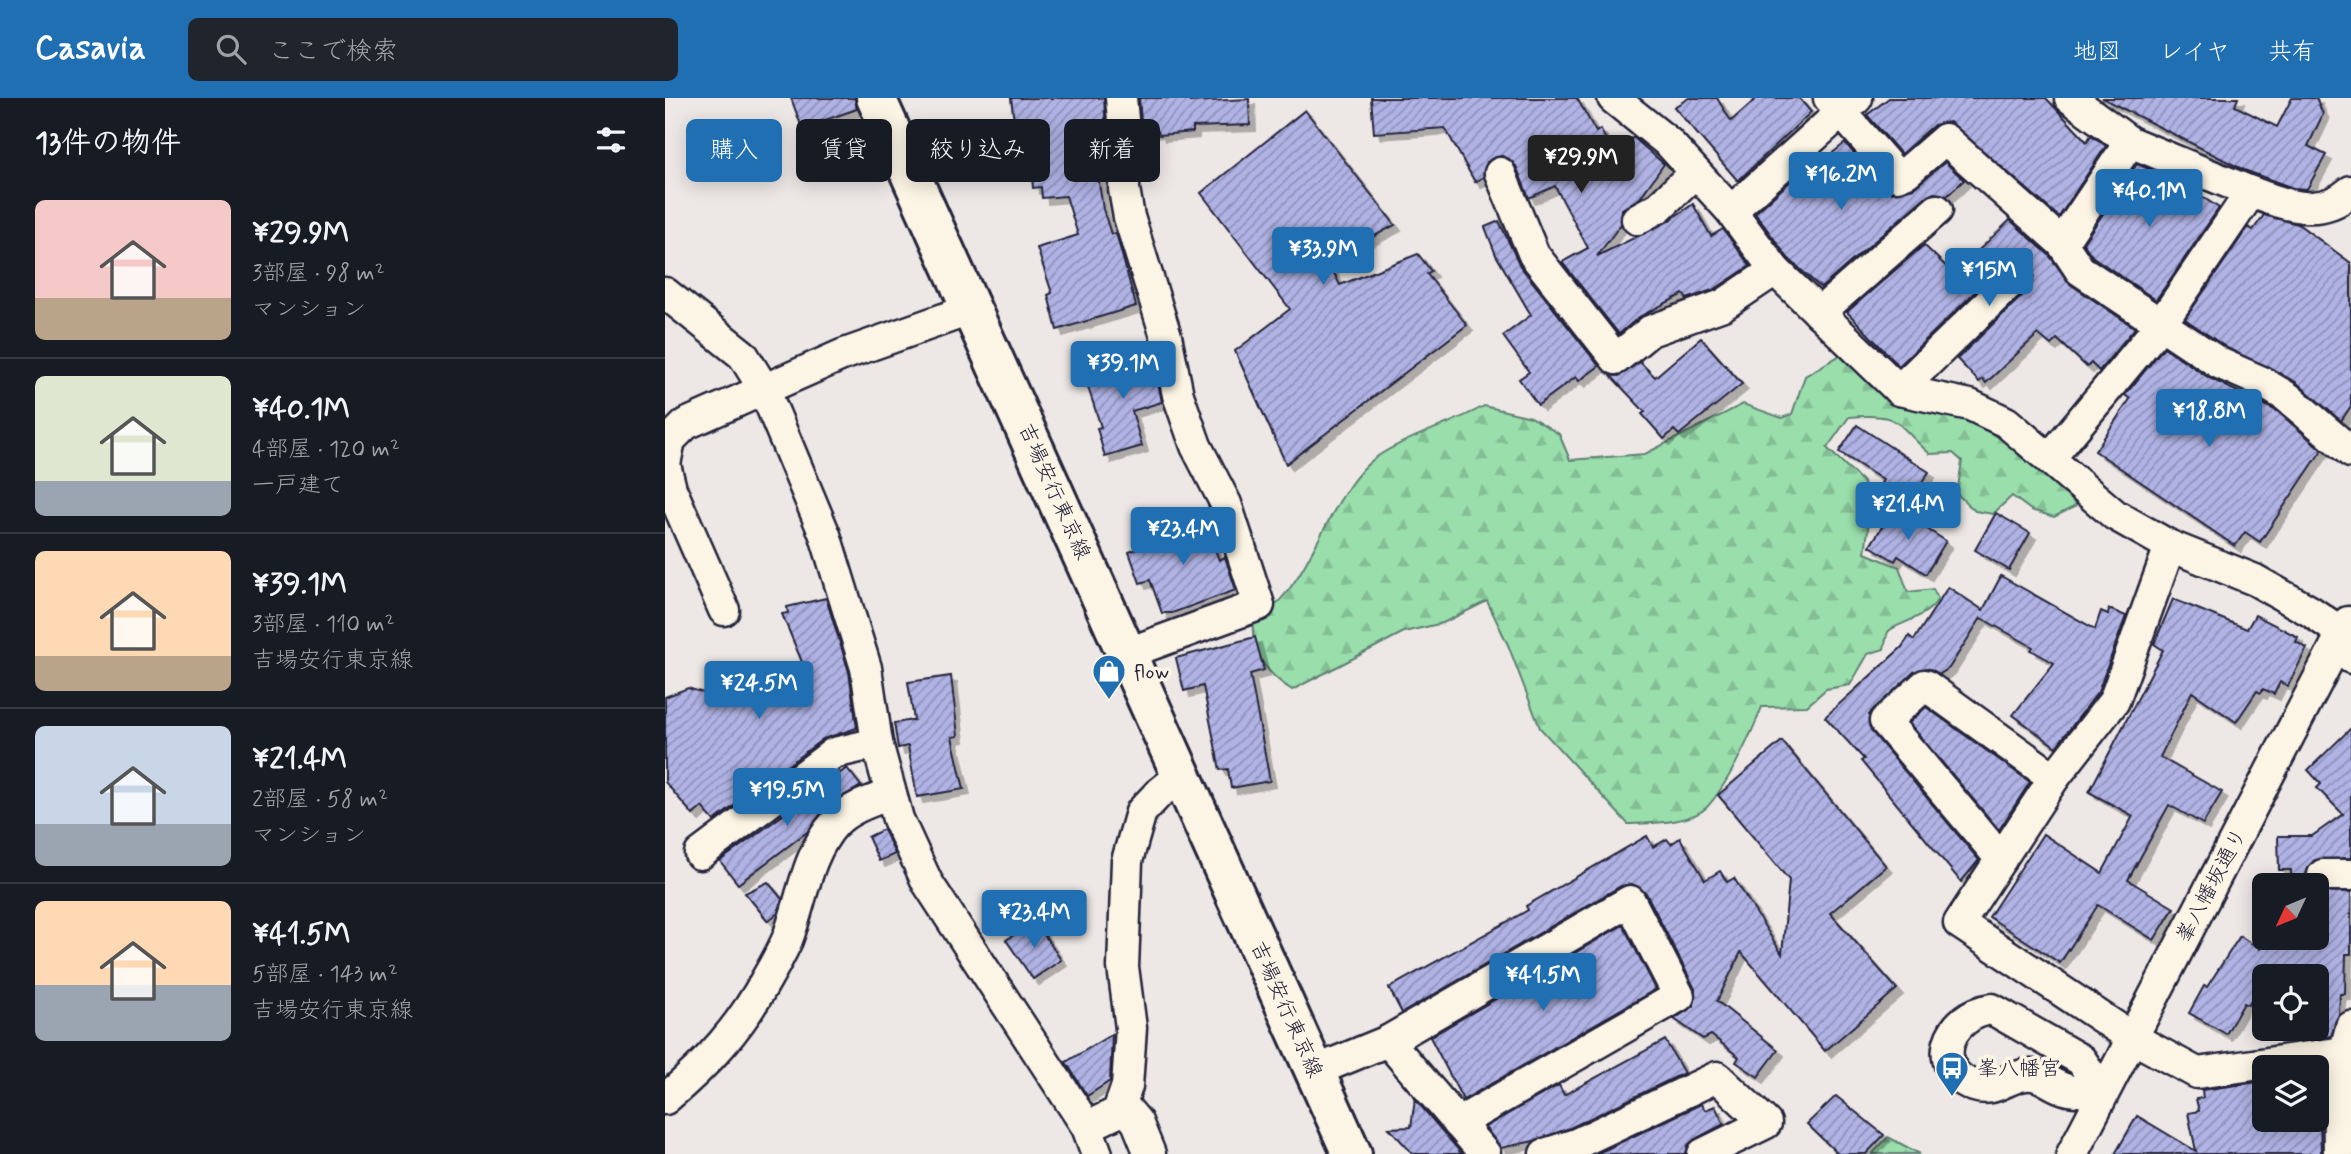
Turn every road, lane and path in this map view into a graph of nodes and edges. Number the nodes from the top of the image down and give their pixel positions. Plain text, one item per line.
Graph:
1 (876, 98) edge
2 (1121, 98) edge
3 (2070, 98) edge
4 (1632, 103) edge
5 (1842, 103) edge
6 (2130, 142) junction
7 (1695, 172) junction
8 (1500, 173) dead end
9 (2351, 191) edge
10 (2251, 192) junction
11 (1937, 210) dead end
12 (1731, 211) junction
13 (1637, 219) dead end
14 (2062, 243) junction
15 (1775, 270) junction
16 (2017, 276) dead end
17 (665, 293) edge
18 (972, 309) junction
19 (1819, 313) junction
20 (2161, 324) junction
21 (764, 389) junction
22 (1899, 390) junction
23 (2351, 452) edge
24 (2050, 458) junction
25 (665, 465) edge
26 (2170, 546) junction
27 (724, 610) dead end
28 (2348, 636) edge
29 (1128, 653) junction
30 (877, 743) junction
31 (1182, 774) junction
32 (2055, 778) junction
33 (891, 794) junction
34 (700, 855) dead end
35 (2001, 859) junction
36 (2131, 1037) junction
37 (2347, 1040) edge
38 (1388, 1041) junction
39 (1315, 1071) junction
40 (2103, 1092) junction
41 (665, 1099) edge
42 (1121, 1104) junction
43 (1458, 1123) junction
44 (1092, 1141) edge
45 (1150, 1154) edge
46 (1352, 1154) edge
47 (1485, 1154) edge
48 (1545, 1154) edge
49 (1703, 1154) edge
50 (2072, 1154) edge
51 (2339, 1154) edge

1 - 18 main road, 吉場安行東京線
2 - 29 street
3 - 6 street
4 - 7 street
5 - 12 street
5 - 14 street
6 - 10 street
6 - 14 street
7 - 12 street
7 - 13 street
8 - 15 street
9 - 10 street
10 - 20 street
11 - 19 street
12 - 15 street
14 - 20 street
15 - 19 street
16 - 22 street
17 - 21 street
18 - 21 street
18 - 29 main road, 吉場安行東京線
19 - 22 street
20 - 23 street
20 - 24 street
21 - 25 street
21 - 30 street
22 - 24 street
24 - 26 street
25 - 27 street
26 - 28 street
26 - 32 street
28 - 36 street, 峯八幡坂通り
29 - 31 main road, 吉場安行東京線
30 - 33 street
30 - 34 street
31 - 39 main road, 吉場安行東京線
31 - 42 street
32 - 35 street
32 - 35 street
33 - 41 street
33 - 44 street
35 - 36 street
36 - 37 street
36 - 40 street, 峯八幡坂通り
37 - 51 street
38 - 39 street
38 - 43 street
38 - 43 street
39 - 46 main road, 吉場安行東京線
40 - 40 street
40 - 50 street, 峯八幡坂通り
42 - 44 street
42 - 45 street
43 - 47 street
48 - 49 street

